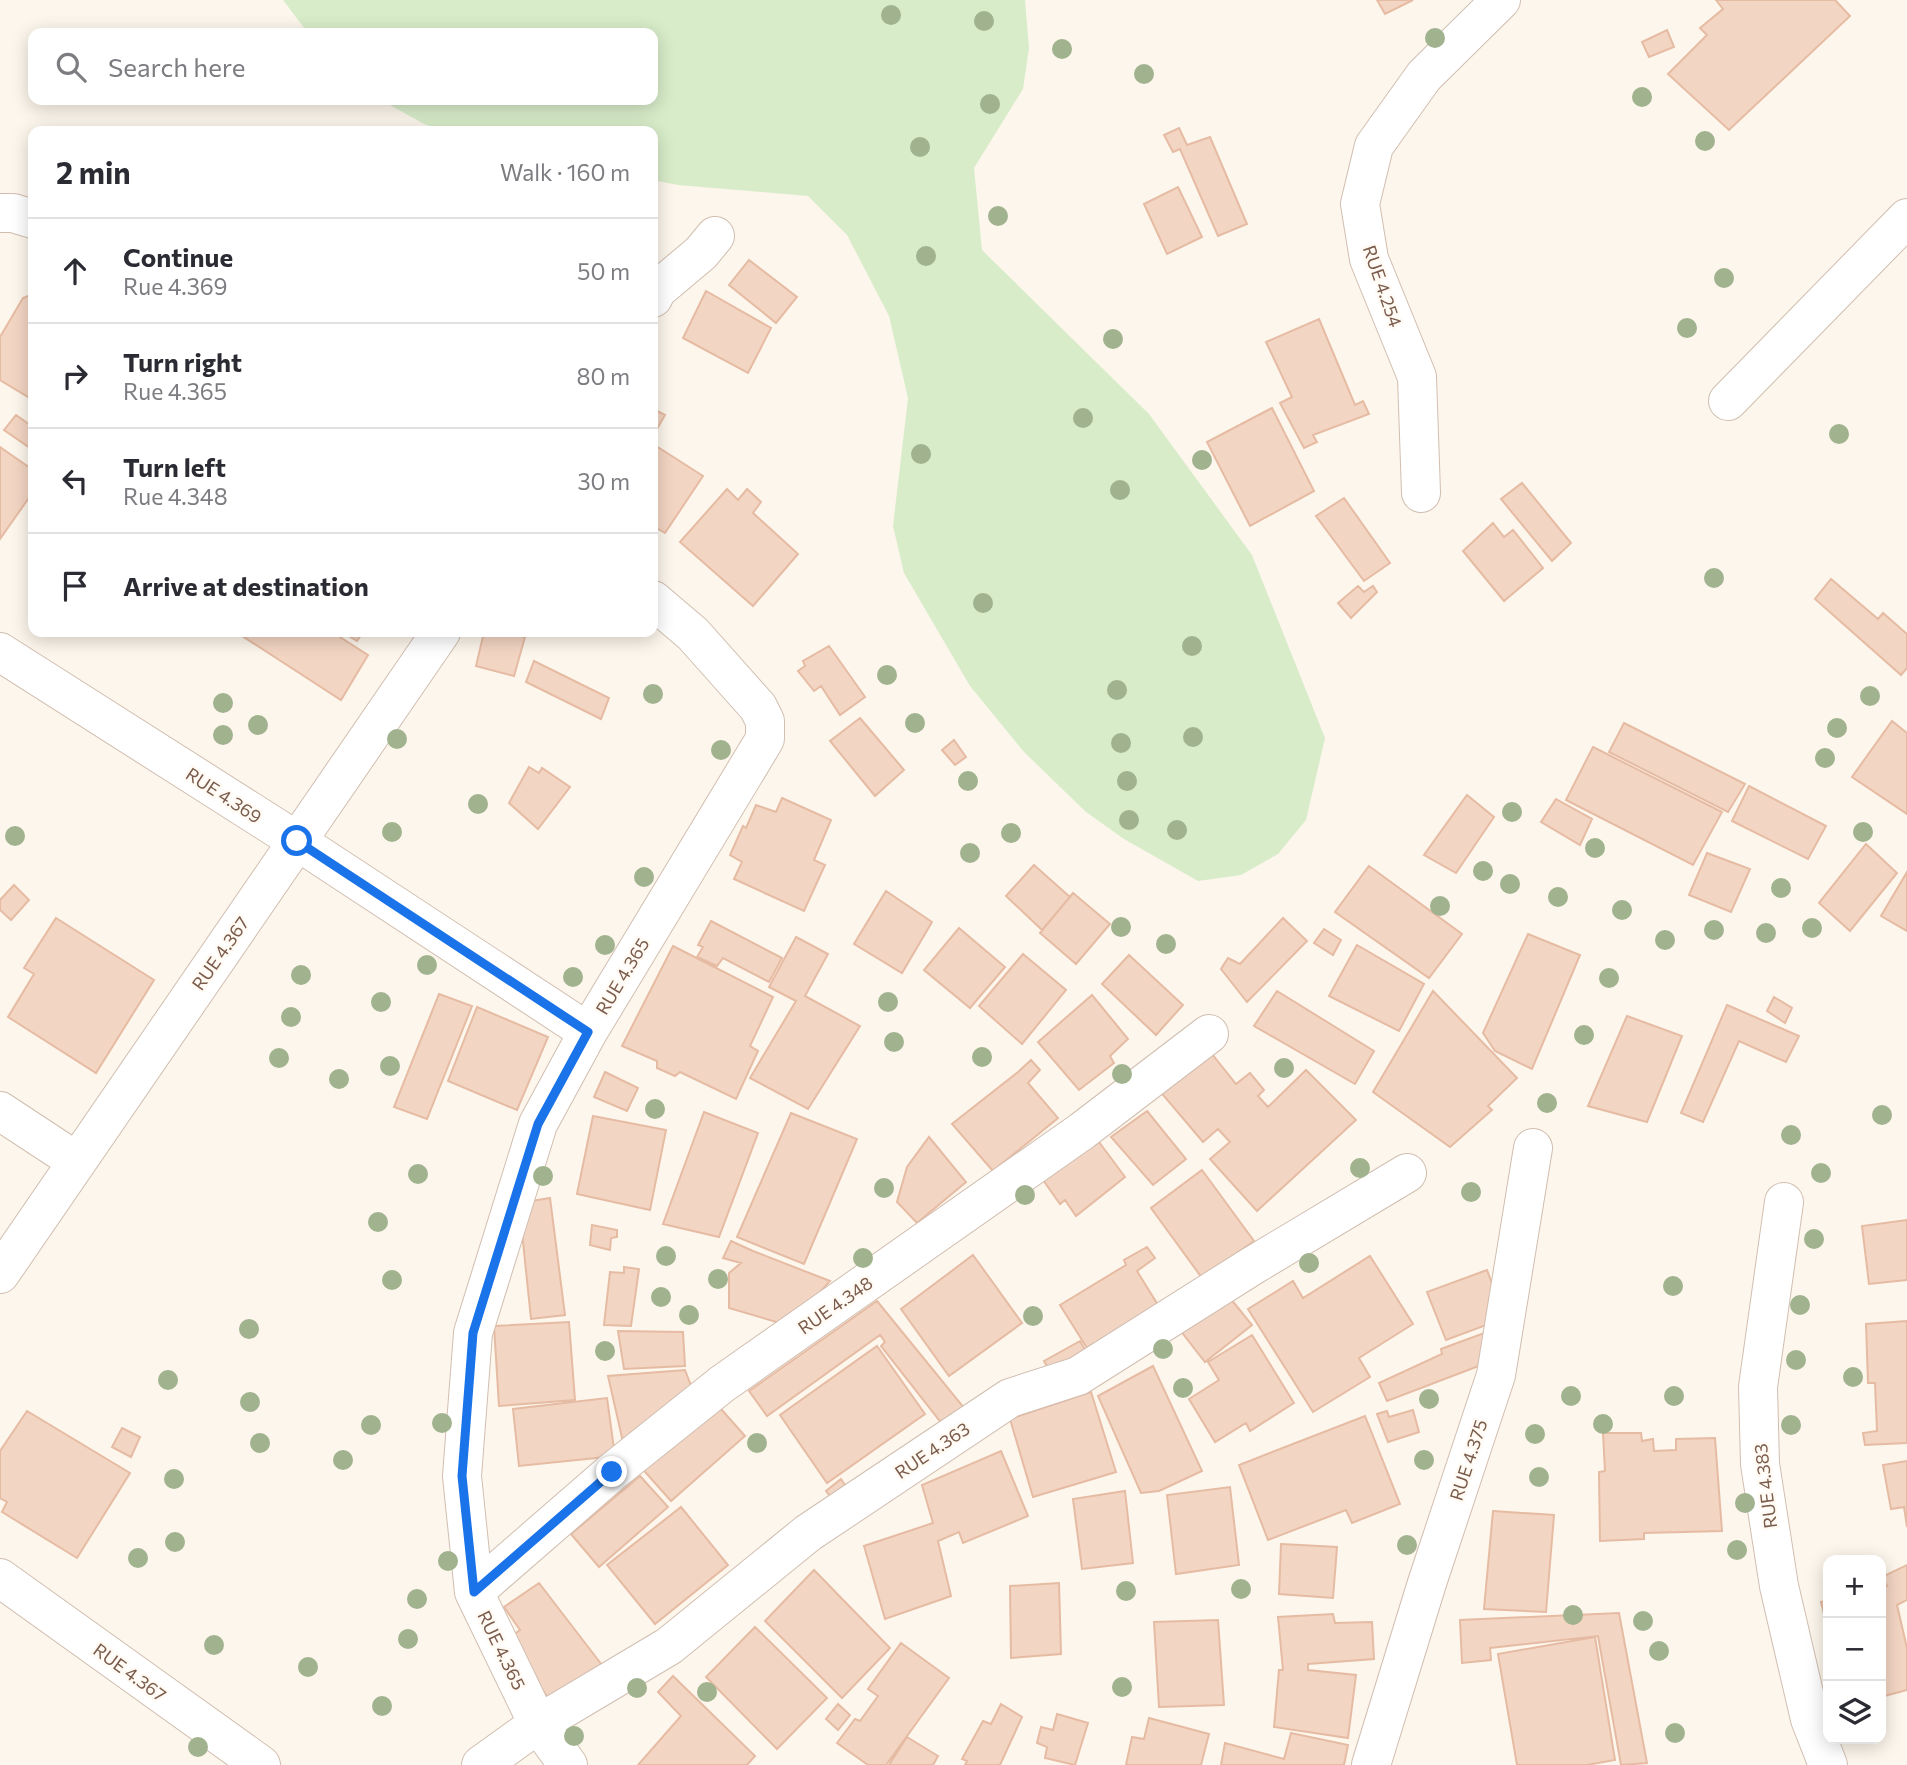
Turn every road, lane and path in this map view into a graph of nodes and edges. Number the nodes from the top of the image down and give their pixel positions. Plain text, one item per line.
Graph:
1 (1501, 0) edge
2 (0, 213) edge
3 (28, 218) edge
4 (1907, 218) edge
5 (715, 236) dead end
6 (658, 289) edge
7 (1728, 401) dead end
8 (1421, 494) dead end
9 (658, 604) edge
10 (438, 637) edge
11 (0, 652) edge
12 (297, 841) junction
13 (588, 1032) junction
14 (1209, 1034) dead end
15 (0, 1111) edge
16 (1532, 1148) dead end
17 (76, 1161) junction
18 (1407, 1173) dead end
19 (1784, 1202) dead end
20 (0, 1274) edge
21 (0, 1578) edge
22 (474, 1592) junction
23 (538, 1724) junction
24 (261, 1765) edge
25 (481, 1765) edge
26 (568, 1765) edge
27 (1371, 1765) edge
28 (1828, 1765) edge

1 - 8 street, RUE 4.254
2 - 3 street
4 - 7 street
5 - 6 street
9 - 13 street, RUE 4.365
10 - 12 street, RUE 4.367
11 - 12 street, RUE 4.369
12 - 13 street, RUE 4.369
12 - 17 street, RUE 4.367
13 - 22 street, RUE 4.365
14 - 22 street, RUE 4.348
15 - 17 street
16 - 27 street, RUE 4.375
17 - 20 street, RUE 4.367
18 - 23 street, RUE 4.363
19 - 28 street, RUE 4.383
21 - 24 street, RUE 4.367
22 - 23 street, RUE 4.365
23 - 25 street, RUE 4.363
23 - 26 street, RUE 4.365

